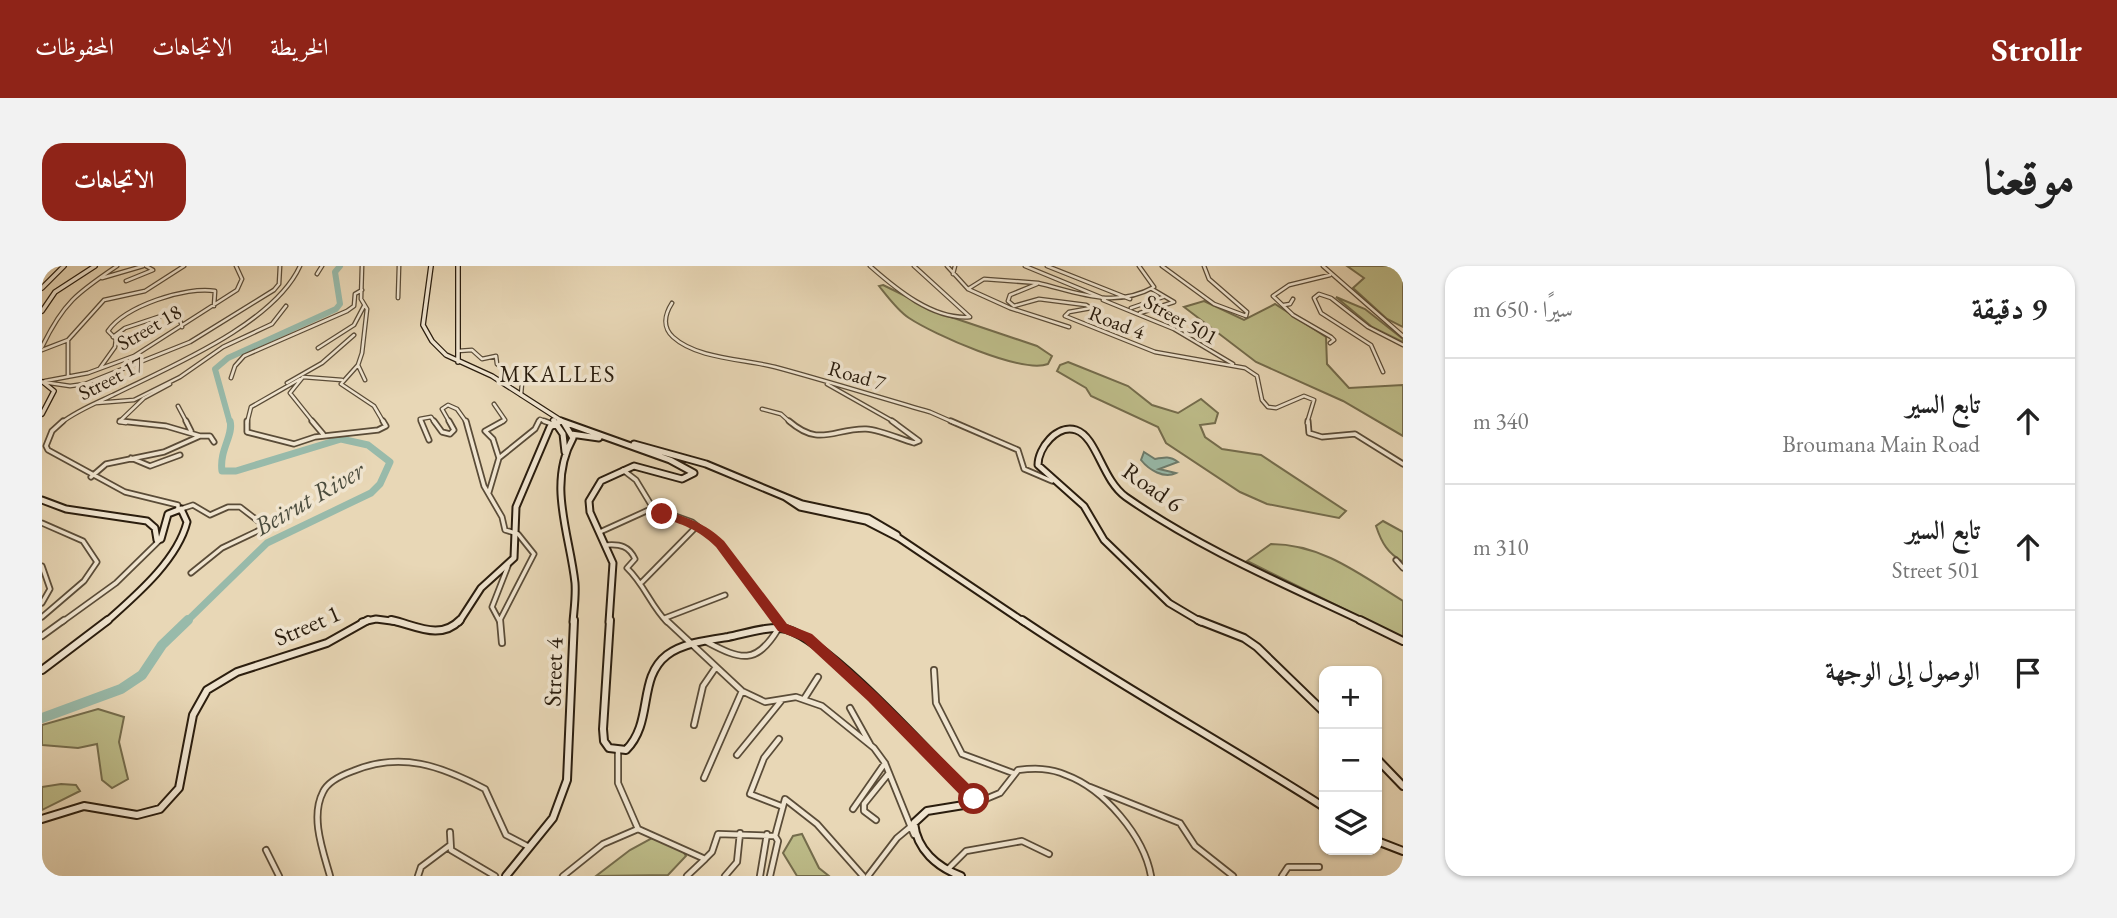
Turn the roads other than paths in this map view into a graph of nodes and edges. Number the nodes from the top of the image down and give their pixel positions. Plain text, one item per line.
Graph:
1 (64, 266) edge
2 (95, 266) edge
3 (117, 266) edge
4 (144, 266) edge
5 (184, 266) edge
6 (236, 266) edge
7 (281, 266) edge
8 (300, 266) edge
9 (322, 266) edge
10 (362, 266) edge
11 (399, 266) edge
12 (431, 266) edge
13 (458, 266) edge
14 (870, 266) edge
15 (914, 266) edge
16 (947, 266) edge
17 (955, 266) edge
18 (1025, 266) edge
19 (1047, 266) edge
20 (1139, 266) edge
21 (1162, 266) edge
22 (1204, 266) edge
23 (1323, 266) edge
24 (424, 267) edge
25 (430, 272) junction
26 (317, 274) dead end
27 (953, 274) junction
28 (1331, 276) junction
29 (100, 278) junction
30 (126, 281) dead end
31 (1038, 283) junction
32 (42, 288) edge
33 (968, 289) junction
34 (1152, 289) junction
35 (362, 290) junction
36 (1165, 296) junction
37 (398, 298) dead end
38 (1293, 299) dead end
39 (1050, 300) junction
40 (1105, 300) junction
41 (1132, 300) junction
42 (1082, 302) dead end
43 (672, 303) dead end
44 (1283, 305) junction
45 (214, 306) junction
46 (286, 306) dead end
47 (364, 306) junction
48 (1129, 309) junction
49 (42, 311) edge
50 (1139, 313) junction
51 (183, 327) junction
52 (1069, 327) dead end
53 (354, 335) dead end
54 (1403, 336) edge
55 (113, 337) junction
56 (68, 340) junction
57 (1329, 343) dead end
58 (1403, 345) edge
59 (42, 348) edge
60 (318, 348) dead end
61 (458, 351) junction
62 (458, 362) junction
63 (358, 365) junction
64 (1243, 368) junction
65 (99, 369) junction
66 (1383, 372) dead end
67 (68, 376) junction
68 (177, 378) junction
69 (231, 378) dead end
70 (300, 379) junction
71 (342, 380) junction
72 (365, 380) dead end
73 (42, 381) edge
74 (825, 383) junction
75 (285, 384) junction
76 (521, 395) junction
77 (94, 404) junction
78 (494, 404) dead end
79 (178, 406) dead end
80 (762, 409) dead end
81 (42, 414) edge
82 (556, 422) junction
83 (560, 429) junction
84 (191, 431) junction
85 (547, 432) junction
86 (573, 435) junction
87 (200, 436) junction
88 (324, 436) junction
89 (598, 438) junction
90 (610, 439) junction
91 (429, 440) dead end
92 (214, 442) dead end
93 (569, 444) junction
94 (628, 444) junction
95 (565, 452) junction
96 (180, 455) dead end
97 (131, 458) junction
98 (499, 458) junction
99 (1403, 464) edge
100 (622, 470) junction
101 (90, 477) junction
102 (1052, 481) junction
103 (489, 492) junction
104 (42, 500) edge
105 (164, 504) junction
106 (180, 509) junction
107 (653, 509) junction
108 (166, 516) junction
109 (42, 523) edge
110 (698, 525) junction
111 (513, 532) junction
112 (600, 532) junction
113 (159, 540) junction
114 (607, 545) junction
115 (1396, 559) dead end
116 (509, 564) junction
117 (1403, 568) edge
118 (43, 570) edge
119 (191, 573) dead end
120 (642, 582) junction
121 (725, 596) dead end
122 (42, 603) edge
123 (42, 617) edge
124 (665, 618) junction
125 (500, 620) junction
126 (780, 628) junction
127 (42, 636) edge
128 (1403, 641) edge
129 (707, 642) junction
130 (502, 643) dead end
131 (694, 645) junction
132 (716, 667) junction
133 (42, 670) edge
134 (934, 670) dead end
135 (818, 677) dead end
136 (742, 691) junction
137 (804, 699) junction
138 (782, 700) junction
139 (1319, 707) edge
140 (850, 708) dead end
141 (694, 725) dead end
142 (779, 739) dead end
143 (874, 748) junction
144 (618, 751) junction
145 (737, 755) dead end
146 (885, 763) junction
147 (1382, 764) edge
148 (889, 772) junction
149 (1013, 774) junction
150 (704, 778) dead end
151 (1088, 786) junction
152 (1403, 786) edge
153 (976, 803) junction
154 (1319, 804) edge
155 (781, 806) junction
156 (853, 809) dead end
157 (42, 820) edge
158 (876, 820) dead end
159 (909, 828) junction
160 (638, 829) junction
161 (450, 832) dead end
162 (740, 834) junction
163 (767, 834) junction
164 (775, 836) junction
165 (916, 837) junction
166 (1382, 843) edge
167 (449, 846) junction
168 (529, 846) junction
169 (267, 850) dead end
170 (1403, 851) edge
171 (1049, 854) dead end
172 (705, 859) junction
173 (1319, 867) dead end
174 (949, 873) edge
175 (279, 876) edge
176 (330, 876) edge
177 (418, 876) edge
178 (495, 876) edge
179 (506, 876) edge
180 (563, 876) edge
181 (687, 876) edge
182 (725, 876) edge
183 (760, 876) edge
184 (770, 876) edge
185 (865, 876) edge
186 (961, 876) edge
187 (1151, 876) edge
188 (1233, 876) edge
189 (1282, 876) edge

1 - 32 street
2 - 49 street
3 - 29 street
4 - 29 street
4 - 30 street
5 - 56 street, Street 18
6 - 45 street, Street 18
7 - 73 street
8 - 77 street, Street 17
9 - 26 street
10 - 35 street
11 - 37 street
12 - 25 street
13 - 61 street
14 - 15 street
16 - 27 street
17 - 27 street
18 - 40 street
19 - 41 street
20 - 34 street
21 - 22 street
23 - 28 street
24 - 25 street
25 - 62 street
27 - 33 street
28 - 44 street
28 - 54 street
29 - 59 street
31 - 33 street
31 - 39 street, Road 4
31 - 40 street
33 - 52 street
34 - 36 street
34 - 41 street
35 - 47 street
35 - 69 street
36 - 48 street
36 - 50 street
38 - 44 street
39 - 42 street
39 - 64 street, Road 4
40 - 41 street
40 - 48 street, Street 501
43 - 74 street, Road 7
44 - 57 street
45 - 51 street, Street 18
45 - 55 street
46 - 68 street
47 - 60 street
47 - 63 street
48 - 50 street, Street 501
50 - 64 street, Street 501
51 - 55 street
51 - 65 street, Street 18
53 - 75 street
55 - 65 street
56 - 59 street
56 - 67 street
58 - 66 street
61 - 62 street
61 - 76 street
62 - 76 main road
63 - 71 street
63 - 72 street
64 - 99 street
65 - 67 street, Street 18
67 - 73 street, Street 18
68 - 77 street
68 - 84 street
70 - 71 street
70 - 75 street
70 - 88 street
71 - 88 street
73 - 81 street
74 - 80 street
74 - 102 street, Road 7
75 - 88 street
76 - 82 street
77 - 101 street, Street 17
78 - 98 street
79 - 84 street
82 - 83 street
82 - 85 street
82 - 86 main road
82 - 90 street
82 - 98 street
83 - 85 street
83 - 86 main road
83 - 95 street
84 - 87 street
85 - 111 street
86 - 89 main road
86 - 93 main road
87 - 92 street
87 - 97 street
89 - 90 main road
89 - 93 street
90 - 94 street
91 - 103 street
93 - 95 main road
94 - 100 street
94 - 154 street
95 - 168 street, Street 4
96 - 97 street
97 - 101 street
98 - 103 street
100 - 107 street
100 - 112 street
101 - 105 street, Street 17
102 - 128 street, Road 6
102 - 139 street, Road 6
103 - 111 street
104 - 113 street
105 - 106 street, Street 17
105 - 108 street
106 - 108 street
106 - 119 street, Street 17
106 - 133 street
107 - 110 street
107 - 112 street
108 - 113 street
109 - 123 street
110 - 120 street
110 - 126 street
111 - 116 street
111 - 125 street
112 - 114 street
113 - 127 street
114 - 120 street
114 - 144 street
115 - 117 street
116 - 125 street
116 - 157 street, Street 1
118 - 122 street
120 - 124 street
121 - 124 street
124 - 131 street
125 - 130 street
126 - 129 street
126 - 129 street
126 - 153 street
129 - 131 street
131 - 132 street
131 - 144 street
132 - 136 street
132 - 141 street
134 - 149 street
135 - 137 street
136 - 138 street
136 - 150 street
137 - 138 street
137 - 143 street
138 - 145 street
140 - 143 street
142 - 155 street
143 - 146 street
144 - 160 street
146 - 148 street
146 - 156 street
147 - 152 street
148 - 158 street
148 - 159 street
149 - 151 street
149 - 153 street
151 - 187 street
151 - 188 street
153 - 165 street
155 - 164 street
155 - 185 street
159 - 165 street
159 - 185 street
160 - 172 street
160 - 180 street
161 - 167 street
162 - 163 street
162 - 172 street
162 - 182 street
163 - 164 street
163 - 183 street
164 - 184 street
165 - 174 street
166 - 170 street
167 - 177 street
167 - 178 street
168 - 176 street
168 - 179 street, Street 4
169 - 175 street
171 - 174 street
172 - 181 street
173 - 189 street
174 - 186 street

